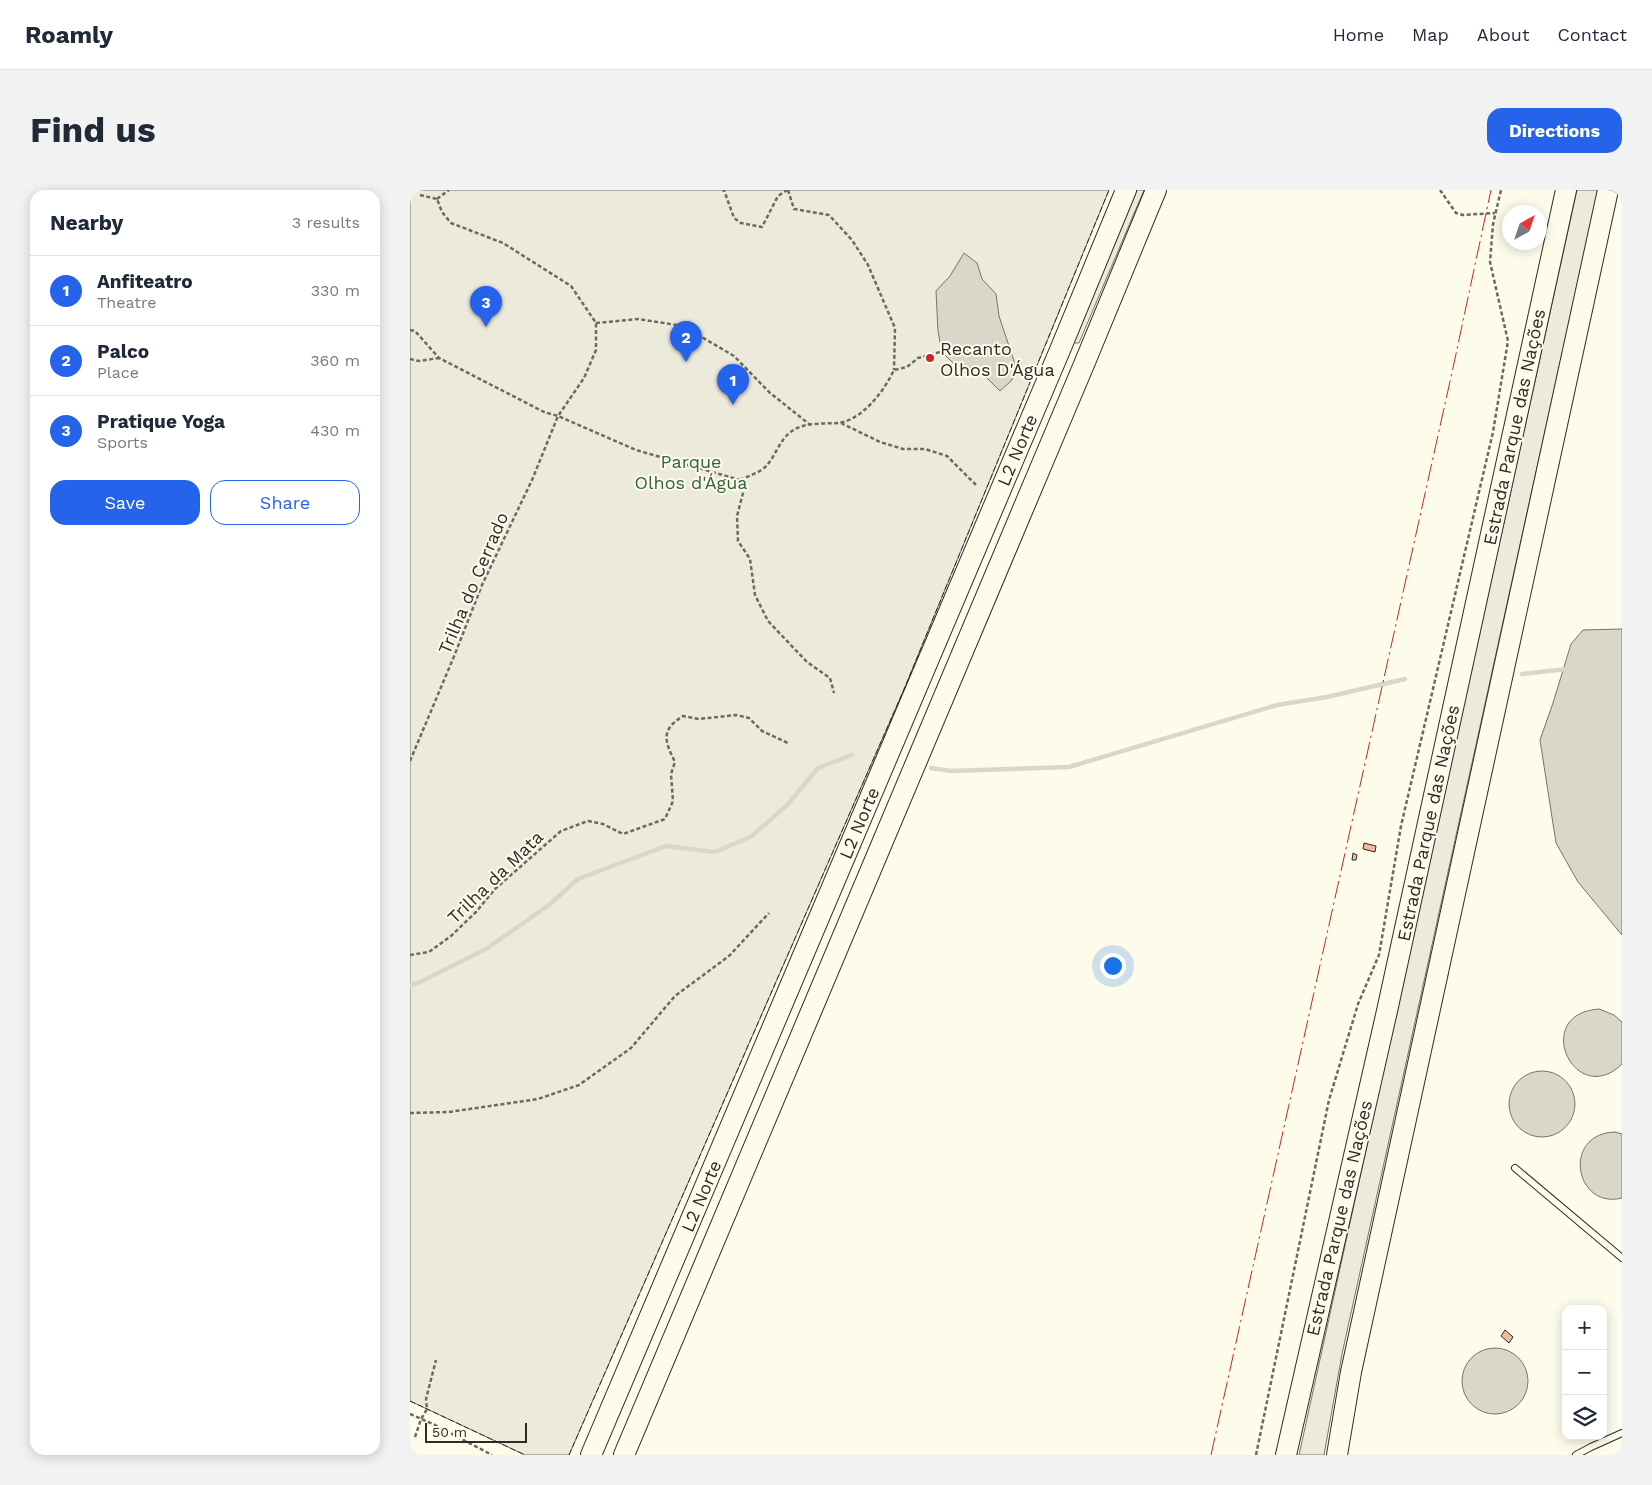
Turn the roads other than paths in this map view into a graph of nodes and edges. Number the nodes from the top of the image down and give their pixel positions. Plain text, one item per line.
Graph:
1 (1126, 190) edge
2 (1156, 190) edge
3 (1566, 190) edge
4 (1608, 190) edge
5 (1060, 350) junction
6 (1085, 362) junction
7 (1515, 1168) dead end
8 (1622, 1258) edge
9 (1622, 1433) edge
10 (591, 1455) edge
11 (624, 1455) edge
12 (1286, 1455) edge
13 (1337, 1455) edge
14 (1576, 1455) edge

1 - 5 main road, L2 Norte
2 - 6 main road, L2 Norte
3 - 12 main road, Estrada Parque das Nações
4 - 13 main road
5 - 6 main road
5 - 10 main road, L2 Norte
6 - 11 main road, L2 Norte
7 - 8 lane
9 - 14 lane

